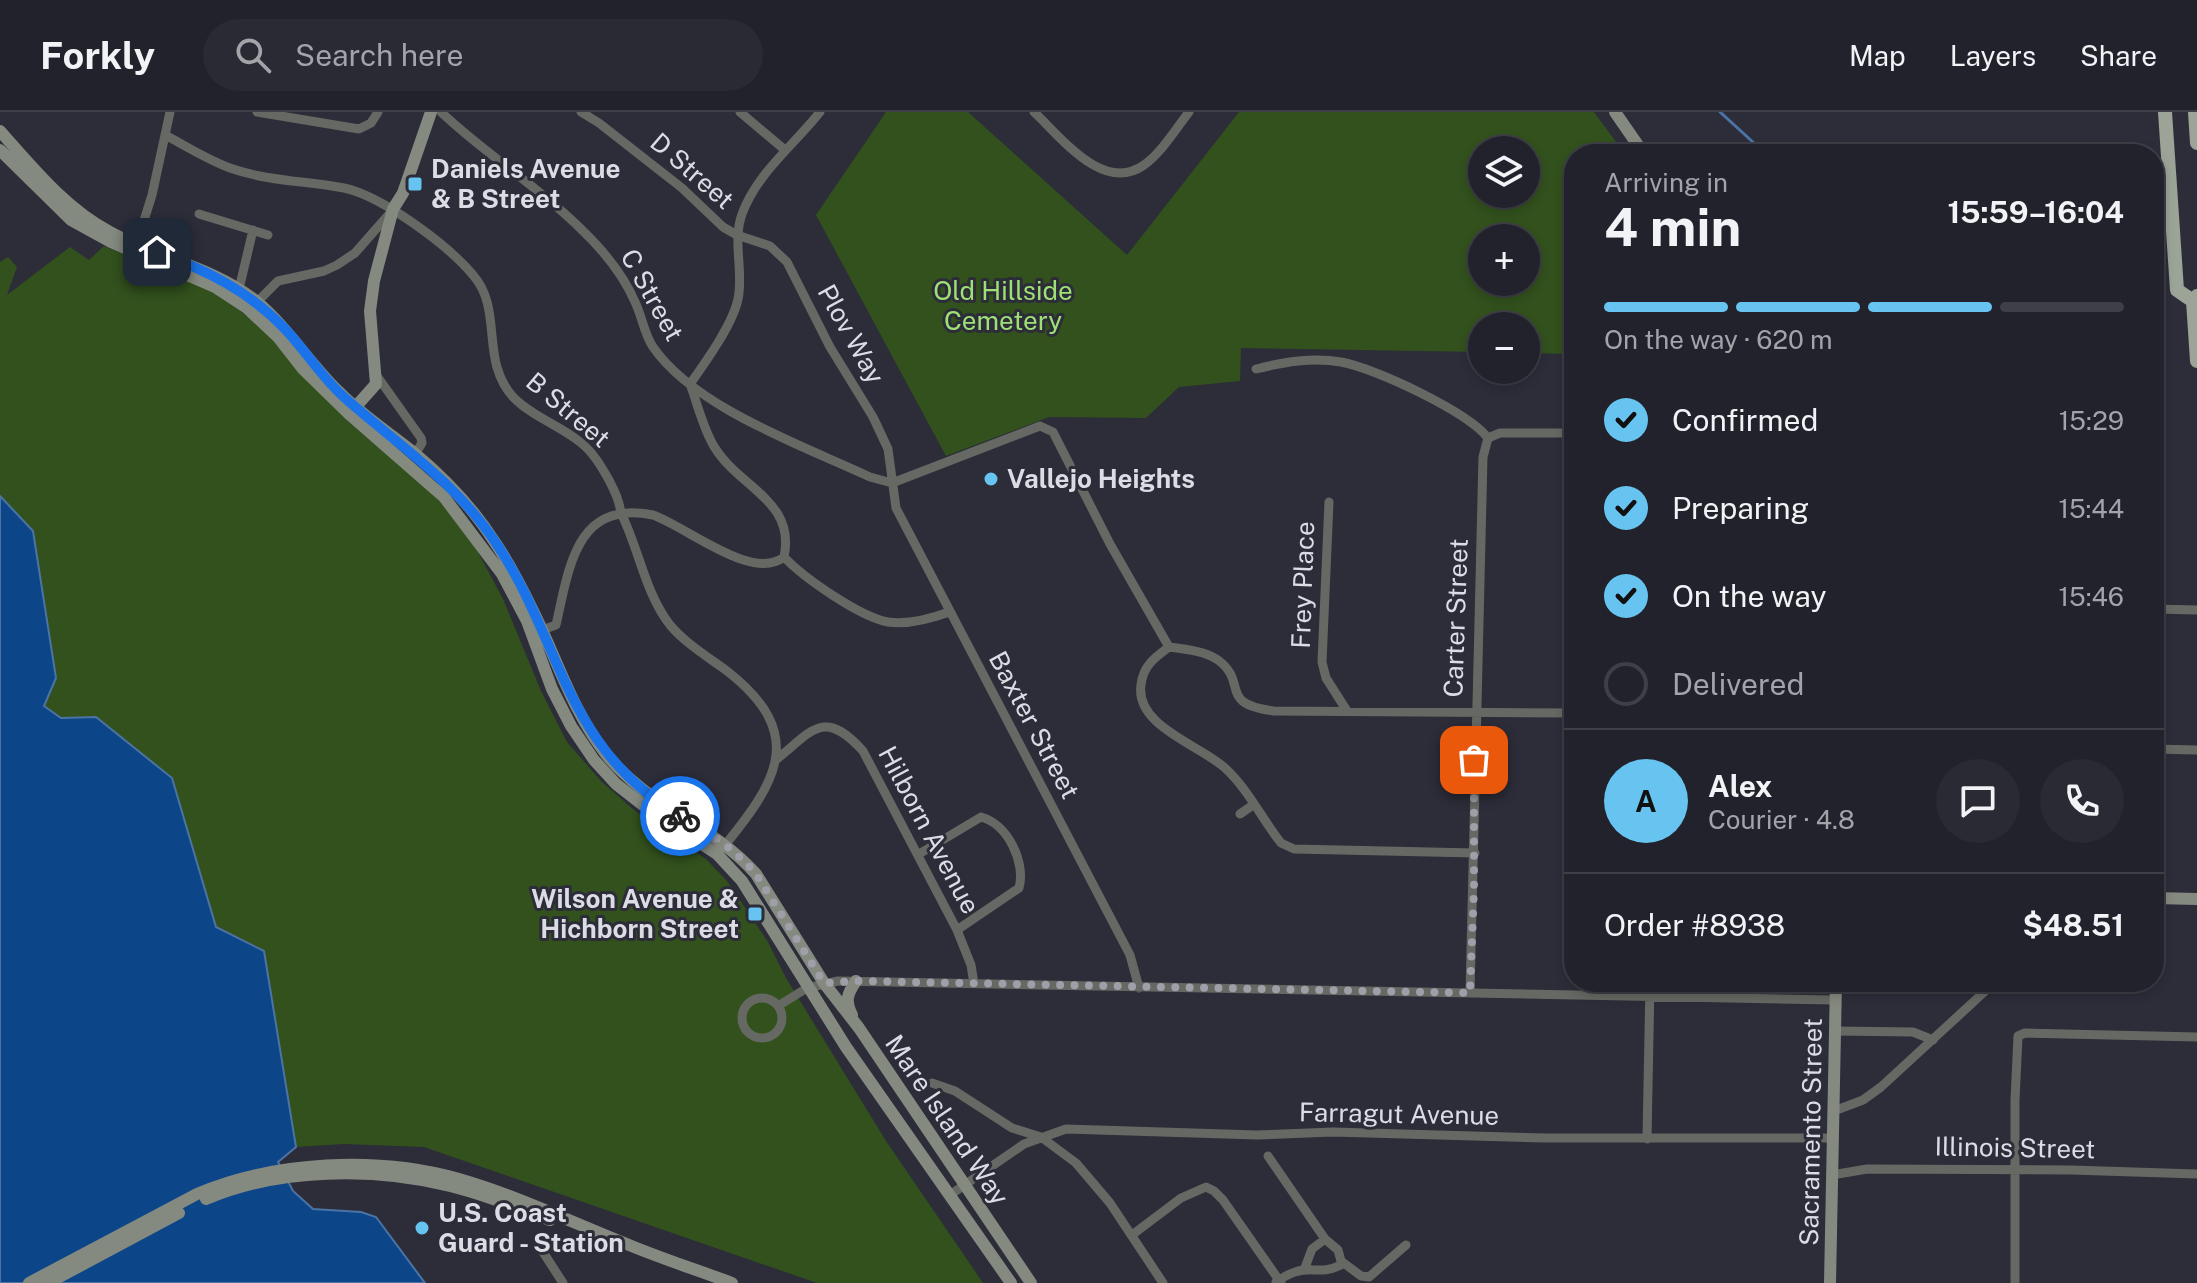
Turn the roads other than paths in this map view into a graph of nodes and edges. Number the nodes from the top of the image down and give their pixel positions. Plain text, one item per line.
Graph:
1 (170, 112) edge
2 (257, 112) edge
3 (378, 112) edge
4 (431, 112) edge
5 (441, 112) edge
6 (581, 112) edge
7 (740, 112) edge
8 (820, 112) edge
9 (1034, 112) edge
10 (1189, 112) edge
11 (1615, 112) edge
12 (2165, 112) edge
13 (2195, 112) edge
14 (0, 131) edge
15 (165, 135) junction
16 (2197, 143) edge
17 (1637, 144) edge
18 (0, 150) edge
19 (785, 150) junction
20 (393, 209) junction
21 (199, 214) dead end
22 (253, 230) junction
23 (268, 235) dead end
24 (737, 235) junction
25 (135, 248) junction
26 (239, 289) junction
27 (2195, 298) edge
28 (257, 302) junction
29 (2197, 361) edge
30 (1256, 369) dead end
31 (377, 376) junction
32 (690, 384) junction
33 (352, 411) junction
34 (1564, 433) edge
35 (1488, 438) junction
36 (415, 454) junction
37 (892, 483) junction
38 (1329, 502) dead end
39 (621, 513) junction
40 (784, 557) junction
41 (2164, 609) edge
42 (2197, 610) edge
43 (949, 612) junction
44 (536, 632) junction
45 (1169, 647) junction
46 (1347, 711) junction
47 (1475, 713) junction
48 (1564, 713) edge
49 (2164, 749) edge
50 (2197, 750) edge
51 (777, 759) junction
52 (1253, 805) junction
53 (1240, 814) dead end
54 (721, 849) junction
55 (1475, 853) junction
56 (919, 854) junction
57 (2164, 898) edge
58 (2197, 899) edge
59 (957, 930) junction
60 (856, 981) junction
61 (824, 983) junction
62 (974, 984) junction
63 (807, 988) junction
64 (1139, 988) junction
65 (1649, 992) edge
66 (1836, 992) edge
67 (1984, 992) edge
68 (1470, 993) junction
69 (1649, 995) junction
70 (1836, 1000) junction
71 (778, 1006) junction
72 (859, 1028) junction
73 (1835, 1031) junction
74 (2197, 1037) edge
75 (1933, 1040) junction
76 (932, 1083) dead end
77 (1834, 1111) junction
78 (1829, 1134) junction
79 (1041, 1137) junction
80 (1647, 1139) junction
81 (1268, 1156) dead end
82 (2016, 1170) junction
83 (1832, 1171) junction
84 (307, 1172) junction
85 (2197, 1174) edge
86 (965, 1184) junction
87 (950, 1195) junction
88 (1132, 1235) junction
89 (1325, 1239) junction
90 (1406, 1245) dead end
91 (543, 1252) dead end
92 (1341, 1261) junction
93 (1304, 1270) junction
94 (1278, 1282) edge
95 (29, 1283) edge
96 (48, 1283) edge
97 (563, 1283) edge
98 (732, 1283) edge
99 (1011, 1283) edge
100 (1031, 1283) edge
101 (1163, 1283) edge
102 (1830, 1283) edge
103 (2015, 1283) edge

1 - 15 street
2 - 3 street
4 - 20 main road
5 - 32 street, C Street
6 - 24 street, D Street
7 - 19 street
8 - 19 street
9 - 10 street
11 - 17 main road
12 - 27 main road
13 - 16 main road
14 - 25 main road
15 - 20 street, B Street
15 - 25 street
18 - 25 main road
19 - 24 street
20 - 28 street
20 - 31 main road
20 - 39 street, B Street
21 - 22 street
22 - 23 street
22 - 26 street
24 - 32 street
24 - 37 street, Plov Way
25 - 26 main road
25 - 33 main road
26 - 28 main road
27 - 29 main road
28 - 33 main road
30 - 35 street
31 - 33 main road
31 - 36 street
32 - 37 street, C Street
32 - 40 street
33 - 36 main road
33 - 44 main road
34 - 35 street
35 - 47 street, Carter Street
36 - 44 main road
37 - 43 street, Baxter Street
37 - 45 street
38 - 46 street, Frey Place
39 - 40 street
39 - 44 street
39 - 51 street, B Street
40 - 43 street
41 - 42 street
43 - 64 street, Baxter Street
44 - 54 main road
45 - 46 street
45 - 52 street
46 - 47 street
47 - 48 street
47 - 55 street, Carter Street
49 - 50 street
51 - 54 street
51 - 56 street, Hilborn Avenue
52 - 53 street
52 - 55 street
54 - 61 main road, Mare Island Way
54 - 63 main road, Mare Island Way
55 - 68 street, Carter Street
56 - 59 street, Hilborn Avenue
56 - 59 street
57 - 58 main road
59 - 62 street, Hilborn Avenue
60 - 61 street
60 - 62 street
60 - 72 main road
61 - 63 street
61 - 72 main road, Mare Island Way
62 - 64 street
63 - 71 street
63 - 87 main road, Mare Island Way
64 - 68 street
65 - 69 street
66 - 70 main road, Sacramento Street
67 - 75 street
68 - 69 street
69 - 70 street
69 - 80 street
70 - 73 main road, Sacramento Street
71 - 71 street
72 - 86 main road, Mare Island Way
73 - 75 street
73 - 77 main road, Sacramento Street
74 - 82 street
75 - 77 street
76 - 79 street
77 - 78 main road, Sacramento Street
78 - 80 street, Farragut Avenue
78 - 83 main road, Sacramento Street
79 - 80 street, Farragut Avenue
79 - 86 street, Farragut Avenue
79 - 88 street
81 - 89 street
82 - 83 street, Illinois Street
82 - 85 street, Illinois Street
82 - 103 street
83 - 102 main road, Sacramento Street
84 - 95 main road
84 - 96 main road
84 - 98 main road
86 - 87 street, Farragut Avenue
86 - 100 main road, Mare Island Way
87 - 99 main road, Mare Island Way
88 - 94 street
88 - 101 street
89 - 92 street
89 - 93 street
90 - 92 street
91 - 97 street
92 - 93 street
93 - 94 street

